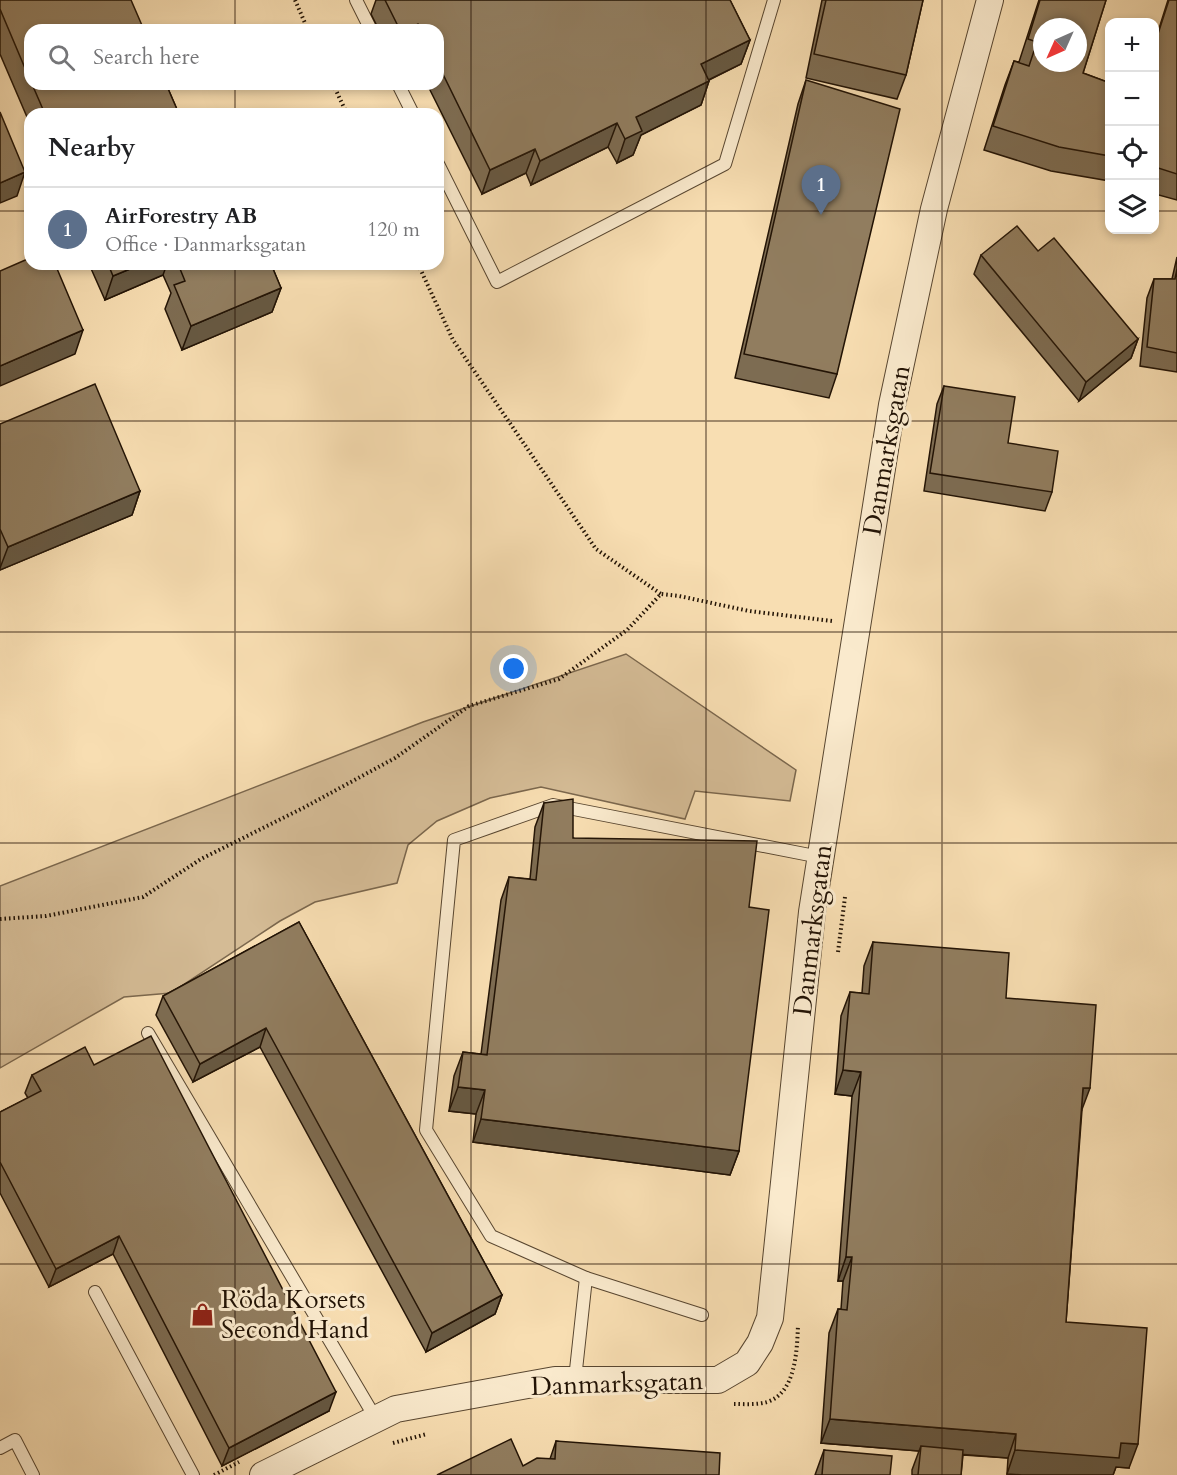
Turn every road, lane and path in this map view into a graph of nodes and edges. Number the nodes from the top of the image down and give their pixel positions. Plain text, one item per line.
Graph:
1 (295, 0) edge
2 (356, 0) edge
3 (774, 0) edge
4 (990, 0) edge
5 (305, 24) edge
6 (368, 24) edge
7 (336, 90) edge
8 (401, 90) edge
9 (344, 108) edge
10 (410, 108) edge
11 (444, 176) edge
12 (421, 270) edge
13 (661, 594) junction
14 (857, 624) junction
15 (820, 857) junction
16 (846, 893) dead end
17 (0, 919) edge
18 (837, 963) dead end
19 (148, 1033) dead end
20 (586, 1278) junction
21 (95, 1292) dead end
22 (702, 1315) dead end
23 (575, 1380) junction
24 (376, 1419) junction
25 (0, 1448) edge
26 (254, 1467) edge
27 (33, 1475) edge
28 (193, 1475) edge
29 (213, 1475) edge

1 - 5 path
2 - 6 lane
3 - 11 lane
4 - 14 street, Danmarksgatan
7 - 9 path
8 - 10 lane
12 - 13 path
13 - 14 path
13 - 17 path
14 - 15 street, Danmarksgatan
15 - 20 lane
15 - 23 street, Danmarksgatan
16 - 18 path
19 - 24 lane
20 - 22 lane
20 - 23 lane
21 - 28 lane
23 - 24 street, Danmarksgatan
24 - 26 street, Danmarksgatan
25 - 27 lane
26 - 29 path

